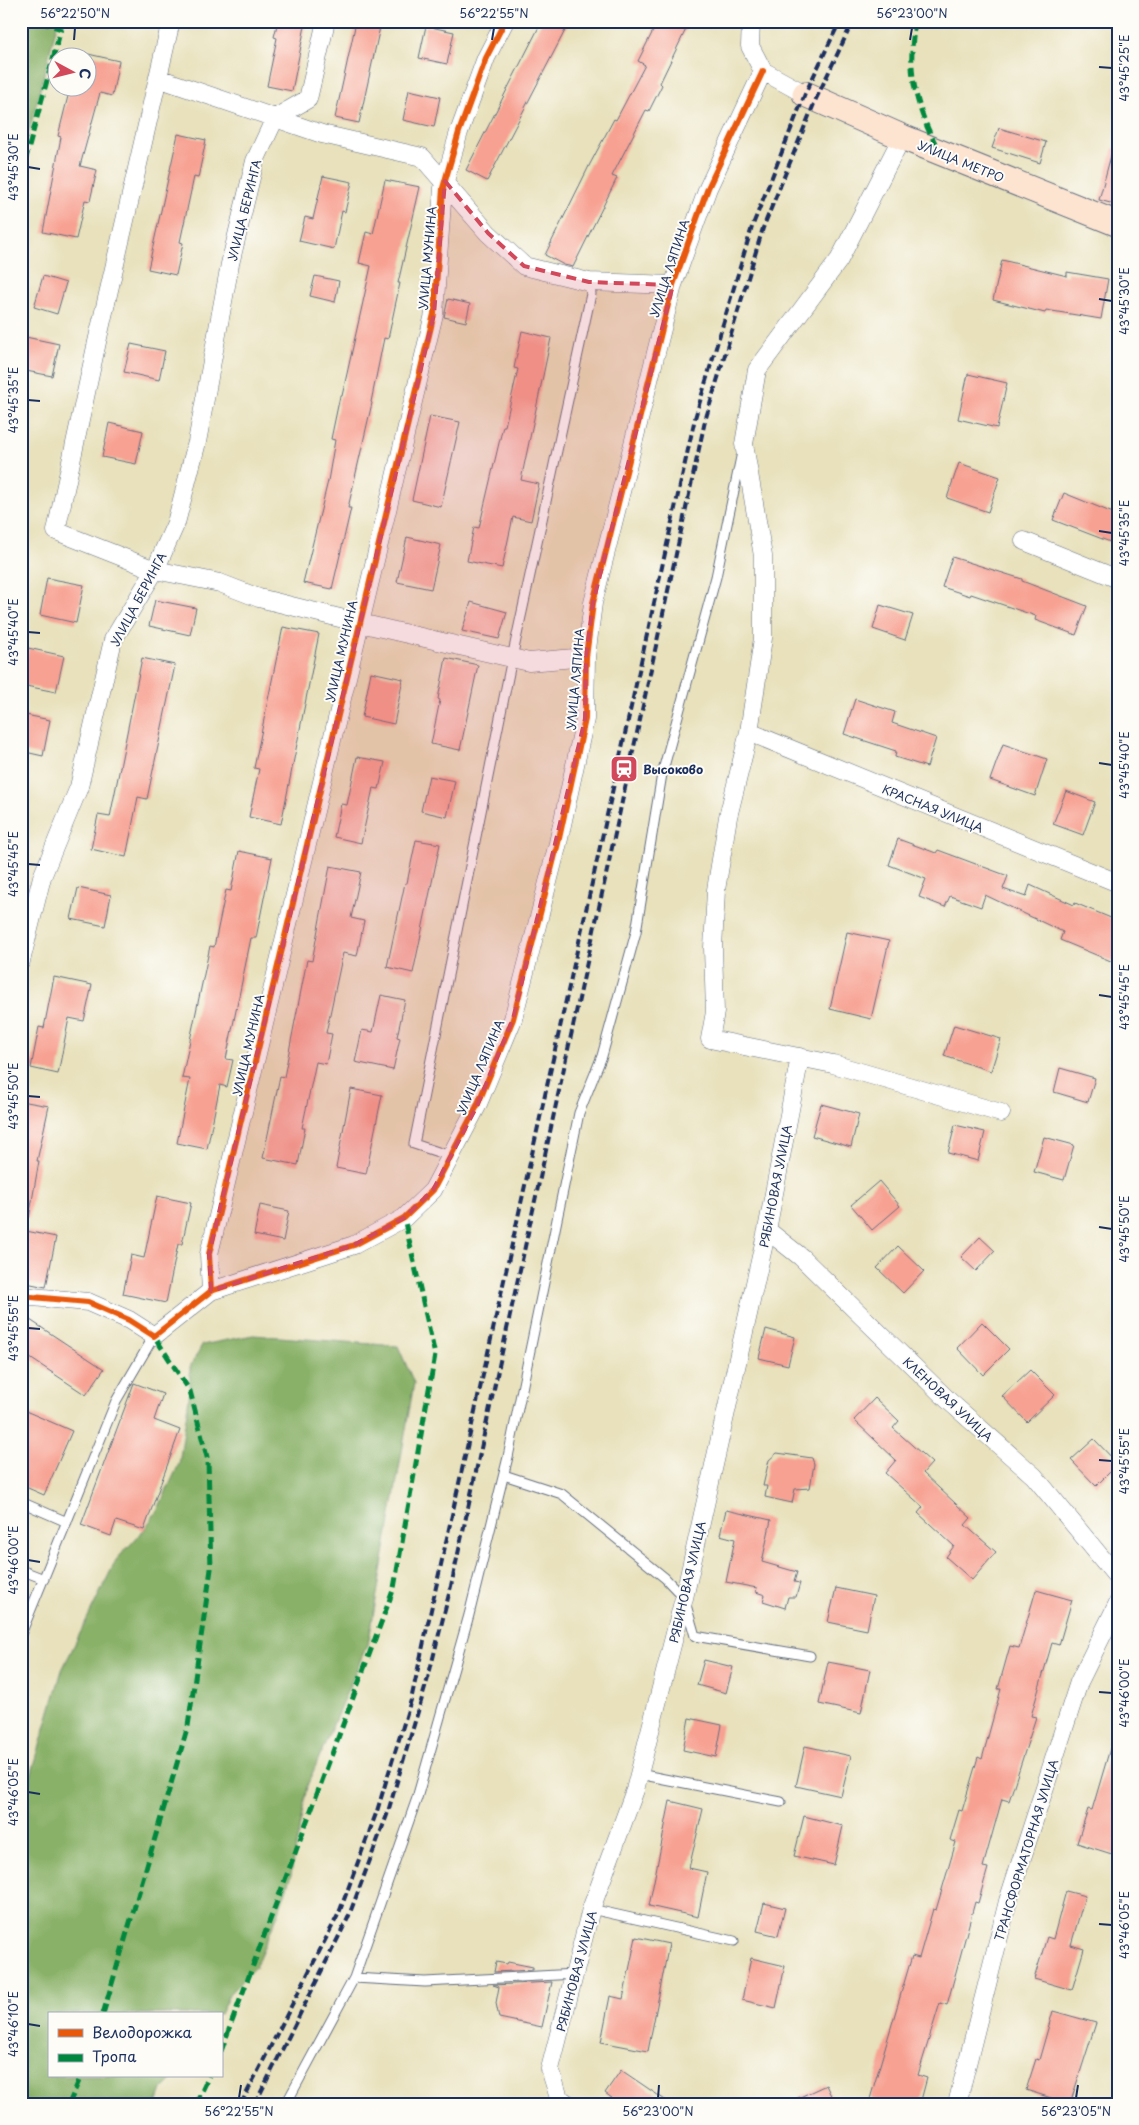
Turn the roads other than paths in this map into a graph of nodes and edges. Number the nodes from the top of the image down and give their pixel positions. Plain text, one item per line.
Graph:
1 (171, 21) edge
2 (326, 21) edge
3 (504, 21) edge
4 (751, 21) edge
5 (764, 71) junction
6 (158, 78) junction
7 (805, 94) joint
8 (275, 118) junction
9 (902, 137) junction
10 (445, 181) junction
11 (1118, 224) edge
12 (588, 282) junction
13 (673, 285) junction
14 (744, 444) junction
15 (1024, 541) dead end
16 (155, 570) junction
17 (1118, 579) edge
18 (360, 623) junction
19 (586, 657) junction
20 (512, 658) junction
21 (749, 732) junction
22 (1118, 883) edge
23 (21, 961) edge
24 (800, 1057) junction
25 (1001, 1113) dead end
26 (450, 1156) junction
27 (767, 1230) junction
28 (211, 1291) junction
29 (21, 1296) edge
30 (154, 1336) junction
31 (504, 1475) junction
32 (21, 1502) edge
33 (67, 1522) junction
34 (21, 1570) edge
35 (1118, 1578) edge
36 (44, 1579) junction
37 (684, 1598) junction
38 (1118, 1603) edge
39 (22, 1632) edge
40 (810, 1656) dead end
41 (639, 1774) junction
42 (781, 1802) dead end
43 (591, 1909) junction
44 (734, 1942) dead end
45 (575, 1974) junction
46 (354, 1978) junction
47 (563, 2101) edge
48 (286, 2104) edge
49 (957, 2104) edge

1 - 6 street
2 - 8 street
3 - 10 street, УЛИЦА МУНИНА
4 - 5 street
5 - 7 street
5 - 13 street, УЛИЦА ЛЯПИНА
6 - 8 street
6 - 16 street
7 - 9 street, УЛИЦА МЕТРО
8 - 10 street
8 - 16 street, УЛИЦА БЕРИНГА
9 - 11 street, УЛИЦА МЕТРО
9 - 14 street
10 - 12 street
10 - 18 street, УЛИЦА МУНИНА
12 - 13 street
12 - 20 lane
13 - 19 street, УЛИЦА ЛЯПИНА
14 - 21 street
14 - 31 lane
15 - 17 street
16 - 18 street
16 - 23 street, УЛИЦА БЕРИНГА
18 - 20 street
18 - 28 street, УЛИЦА МУНИНА
19 - 20 street
19 - 26 street, УЛИЦА ЛЯПИНА
20 - 26 lane
21 - 22 street, КРАСНАЯ УЛИЦА
21 - 24 street
24 - 25 street
24 - 27 street, РЯБИНОВАЯ УЛИЦА
26 - 28 street, УЛИЦА ЛЯПИНА
27 - 35 street, КЛЕНОВАЯ УЛИЦА
27 - 37 street, РЯБИНОВАЯ УЛИЦА
28 - 30 street
29 - 30 street
30 - 33 lane
31 - 37 lane
31 - 46 lane
32 - 33 lane
33 - 36 lane
34 - 36 lane
36 - 39 lane
37 - 40 lane
37 - 41 street, РЯБИНОВАЯ УЛИЦА
38 - 49 street, ТРАНСФОРМАТОРНАЯ УЛИЦА
41 - 42 lane
41 - 43 street, РЯБИНОВАЯ УЛИЦА
43 - 44 lane
43 - 45 street, РЯБИНОВАЯ УЛИЦА
45 - 46 lane
45 - 47 street, РЯБИНОВАЯ УЛИЦА
46 - 48 lane

